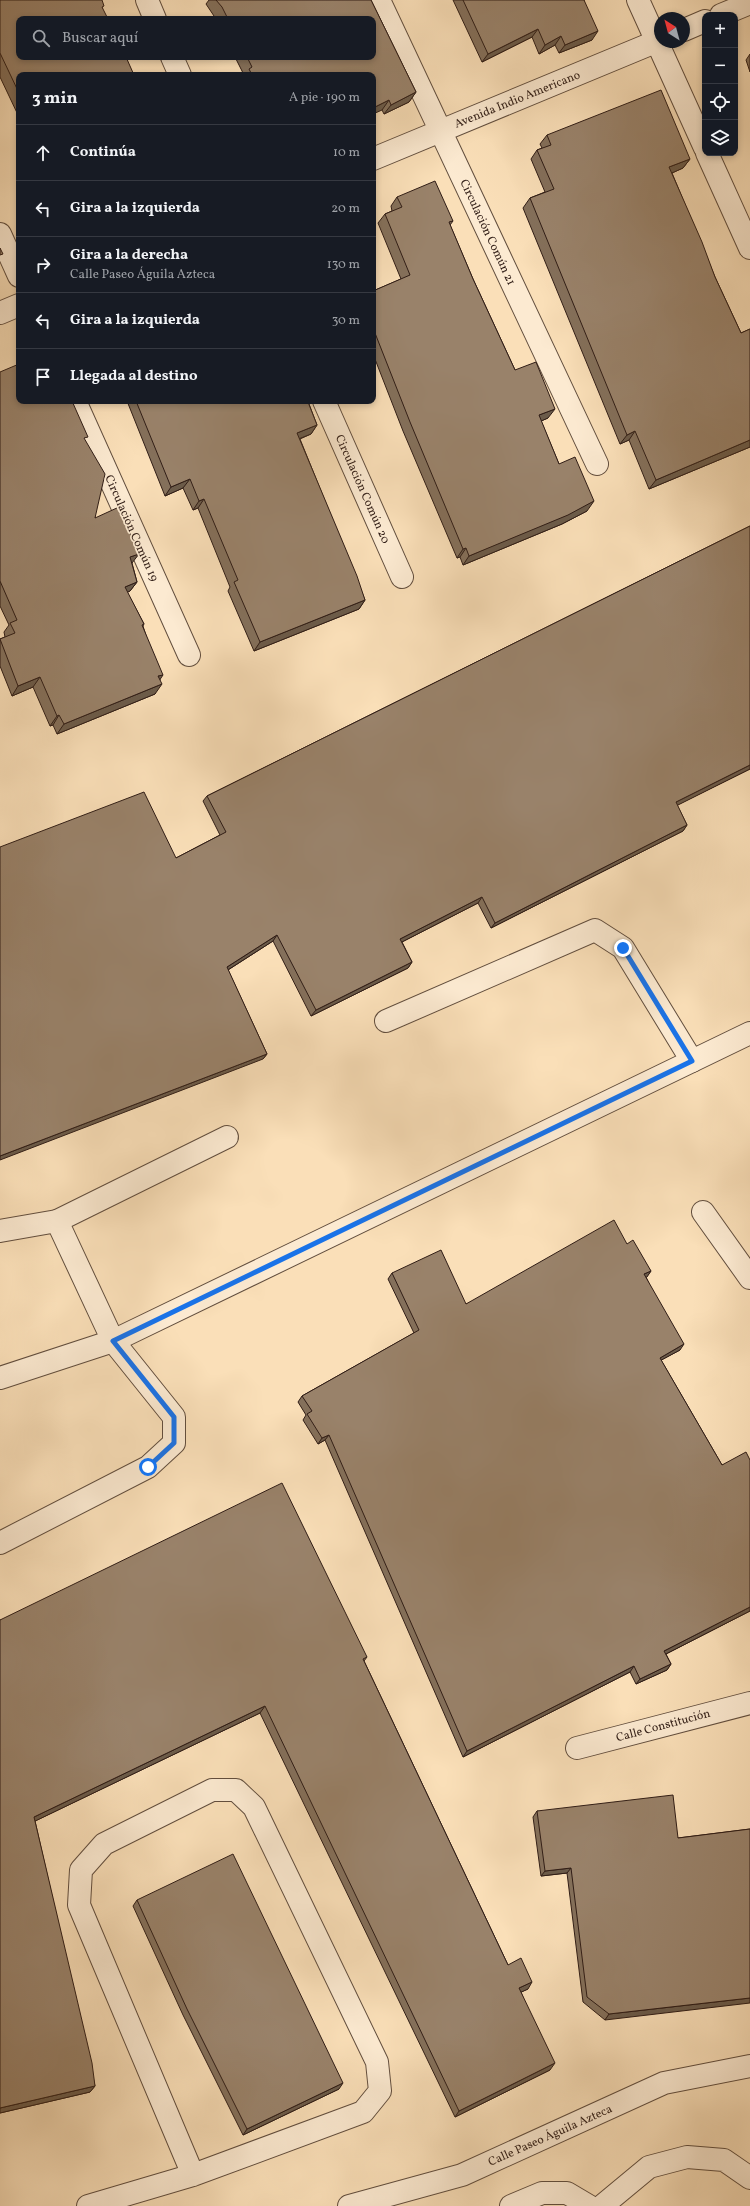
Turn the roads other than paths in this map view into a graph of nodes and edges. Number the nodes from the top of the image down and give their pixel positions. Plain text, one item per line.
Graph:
1 (147, 0) edge
2 (380, 0) edge
3 (638, 0) edge
4 (750, 3) edge
5 (728, 12) edge
6 (155, 16) edge
7 (702, 22) edge
8 (690, 27) edge
9 (654, 33) edge
10 (654, 43) edge
11 (661, 48) edge
12 (173, 60) edge
13 (179, 72) edge
14 (441, 131) junction
15 (702, 141) edge
16 (708, 156) edge
17 (376, 158) edge
18 (0, 234) edge
19 (750, 248) edge
20 (16, 269) edge
21 (16, 306) edge
22 (0, 313) edge
23 (76, 404) edge
24 (325, 404) edge
25 (597, 464) dead end
26 (402, 577) dead end
27 (189, 655) dead end
28 (386, 1021) dead end
29 (750, 1033) edge
30 (692, 1061) junction
31 (226, 1137) dead end
32 (703, 1212) dead end
33 (57, 1221) junction
34 (0, 1232) edge
35 (750, 1278) edge
36 (113, 1341) junction
37 (0, 1378) edge
38 (0, 1544) edge
39 (750, 1703) edge
40 (577, 1748) dead end
41 (750, 2066) edge
42 (193, 2175) junction
43 (750, 2178) edge
44 (88, 2206) edge
45 (349, 2206) edge
46 (510, 2206) edge
47 (589, 2206) edge
48 (602, 2206) edge

1 - 6 street
2 - 14 street, Circulación Común 21
3 - 9 street
4 - 5 street
7 - 8 street
10 - 14 street, Avenida Indio Americano
11 - 15 street
12 - 13 street
14 - 17 street, Avenida Indio Americano
14 - 25 street, Circulación Común 21
16 - 19 street
18 - 20 street
21 - 22 street
23 - 27 street, Circulación Común 19
24 - 26 street, Circulación Común 20
28 - 30 street
29 - 30 street
30 - 36 street
31 - 33 street
32 - 35 street
33 - 34 street
33 - 36 street
36 - 37 street
36 - 38 street
39 - 40 street, Calle Constitución
41 - 45 street, Calle Paseo Águila Azteca
42 - 42 street
42 - 44 street
43 - 48 street
46 - 47 street

